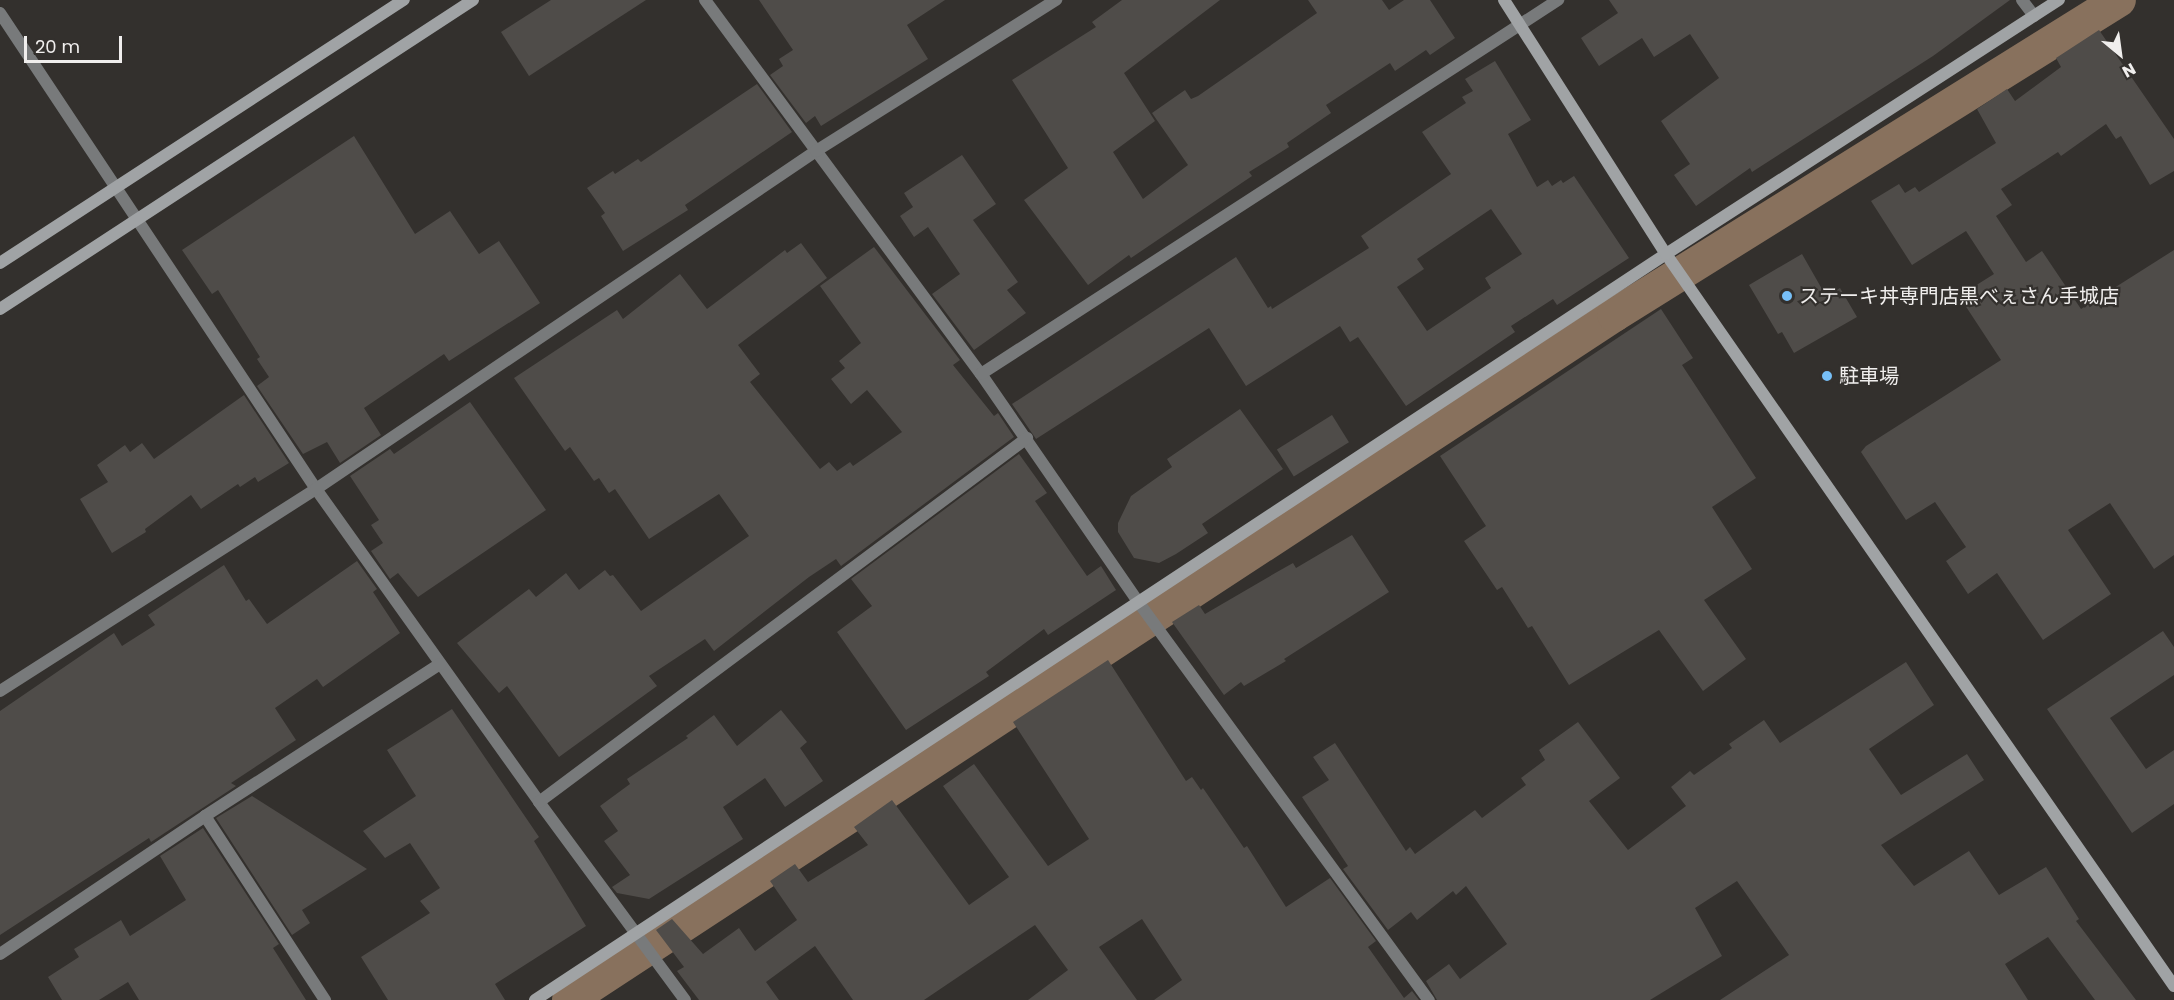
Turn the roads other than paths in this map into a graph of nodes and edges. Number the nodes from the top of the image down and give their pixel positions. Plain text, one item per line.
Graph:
1 (404, 0) edge
2 (473, 0) edge
3 (705, 0) edge
4 (1056, 0) edge
5 (1504, 0) edge
6 (1558, 0) edge
7 (2022, 0) edge
8 (2059, 0) edge
9 (0, 13) edge
10 (2034, 16) junction
11 (1519, 25) junction
12 (816, 152) junction
13 (115, 188) junction
14 (137, 219) junction
15 (1666, 254) junction
16 (0, 262) edge
17 (0, 309) edge
18 (981, 374) junction
19 (1027, 438) junction
20 (316, 489) junction
21 (1139, 603) junction
22 (440, 664) junction
23 (0, 691) edge
24 (538, 802) junction
25 (205, 816) junction
26 (638, 933) junction
27 (0, 954) edge
28 (2174, 986) edge
29 (325, 1000) edge
30 (535, 1000) edge
31 (685, 1000) edge
32 (1429, 1000) edge

1 - 13 street
2 - 14 street
3 - 12 street
4 - 12 street
5 - 11 street
6 - 11 street
7 - 10 street
8 - 10 street
9 - 13 street
10 - 15 street
11 - 15 street
11 - 18 street
12 - 18 street
12 - 20 street
13 - 14 street
13 - 16 street
14 - 17 street
14 - 20 street
15 - 21 street
15 - 28 street
18 - 19 street
19 - 21 street
19 - 24 street
20 - 22 street
20 - 23 street
21 - 26 street
21 - 32 street
22 - 24 street
22 - 25 street
24 - 26 street
25 - 27 street
25 - 29 street
26 - 30 street
26 - 31 street

